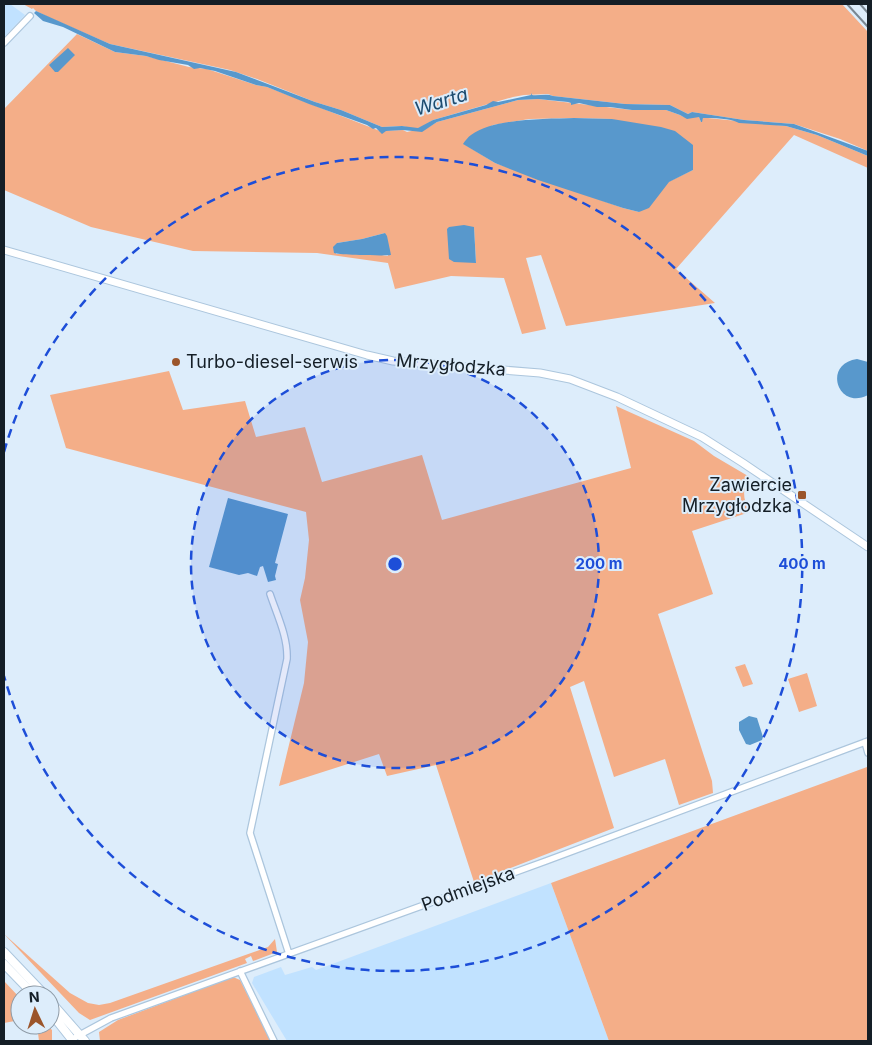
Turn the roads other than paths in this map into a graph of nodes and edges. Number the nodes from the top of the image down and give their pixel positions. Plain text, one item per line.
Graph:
1 (30, 16) dead end
2 (4, 43) edge
3 (4, 250) edge
4 (868, 546) edge
5 (270, 594) dead end
6 (866, 742) edge
7 (868, 753) edge
8 (4, 952) edge
9 (289, 954) junction
10 (4, 964) edge
11 (240, 971) junction
12 (24, 985) edge
13 (35, 985) edge
14 (60, 1012) edge
15 (60, 1025) edge
16 (80, 1034) junction
17 (72, 1041) edge
18 (85, 1041) edge
19 (274, 1041) edge

1 - 2 street
3 - 4 street, Mrzygłodzka
5 - 9 street
6 - 7 street
6 - 9 street, Podmiejska
8 - 13 main road
9 - 11 street, Podmiejska
10 - 12 main road
11 - 16 street, Podmiejska
11 - 19 street
14 - 16 main road
15 - 17 main road
16 - 17 street, Podmiejska
16 - 18 main road

